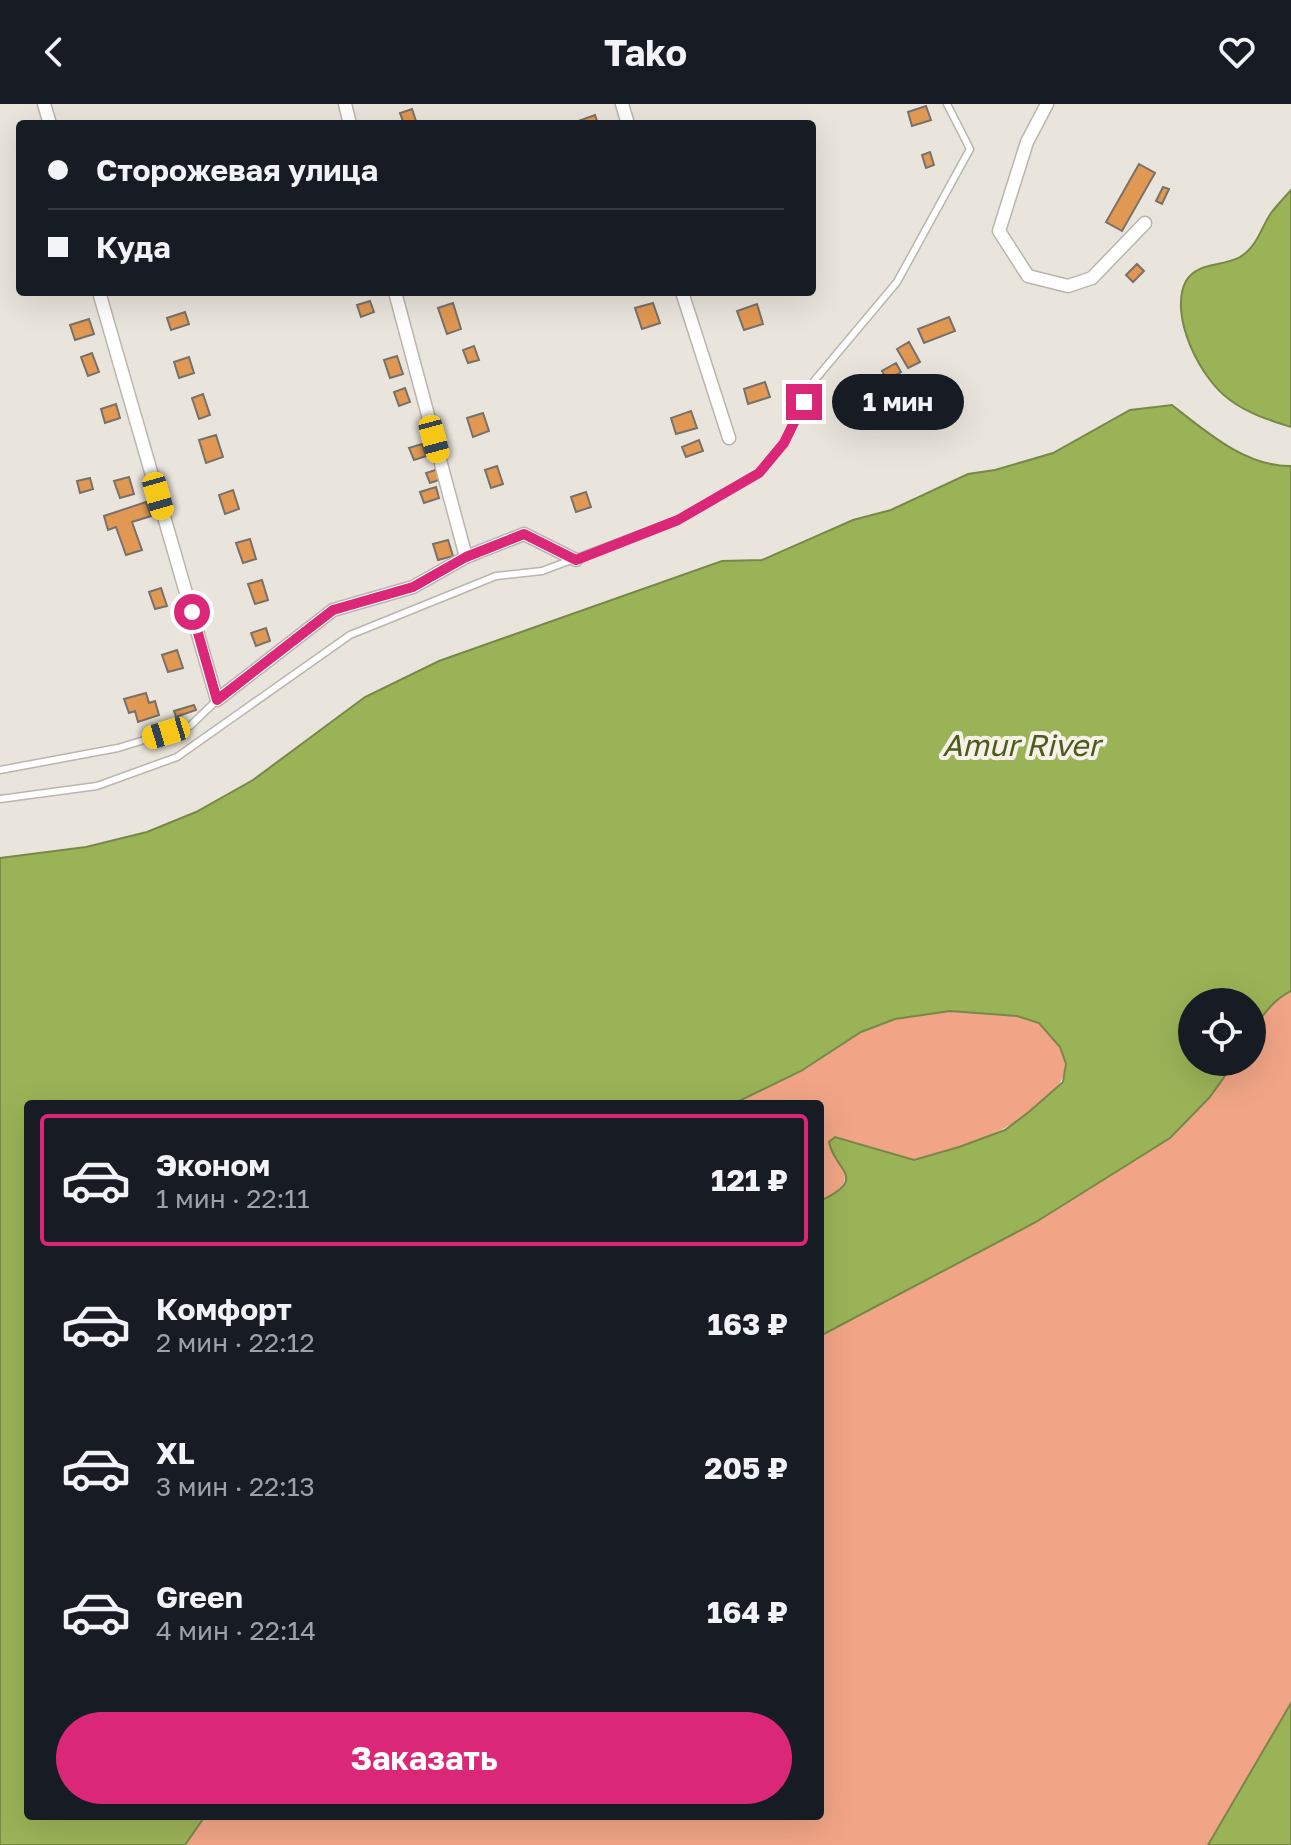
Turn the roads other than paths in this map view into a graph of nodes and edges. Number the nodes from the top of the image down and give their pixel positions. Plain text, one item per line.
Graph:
1 (947, 104) edge
2 (1047, 104) edge
3 (1145, 223) dead end
4 (100, 296) edge
5 (396, 296) edge
6 (683, 296) edge
7 (729, 438) dead end
8 (466, 557) junction
9 (576, 560) junction
10 (217, 700) junction
11 (0, 770) edge
12 (0, 799) edge

1 - 9 lane
2 - 3 street
4 - 10 street
5 - 8 street
6 - 7 street
8 - 9 street
8 - 10 street
9 - 12 lane
10 - 11 lane

